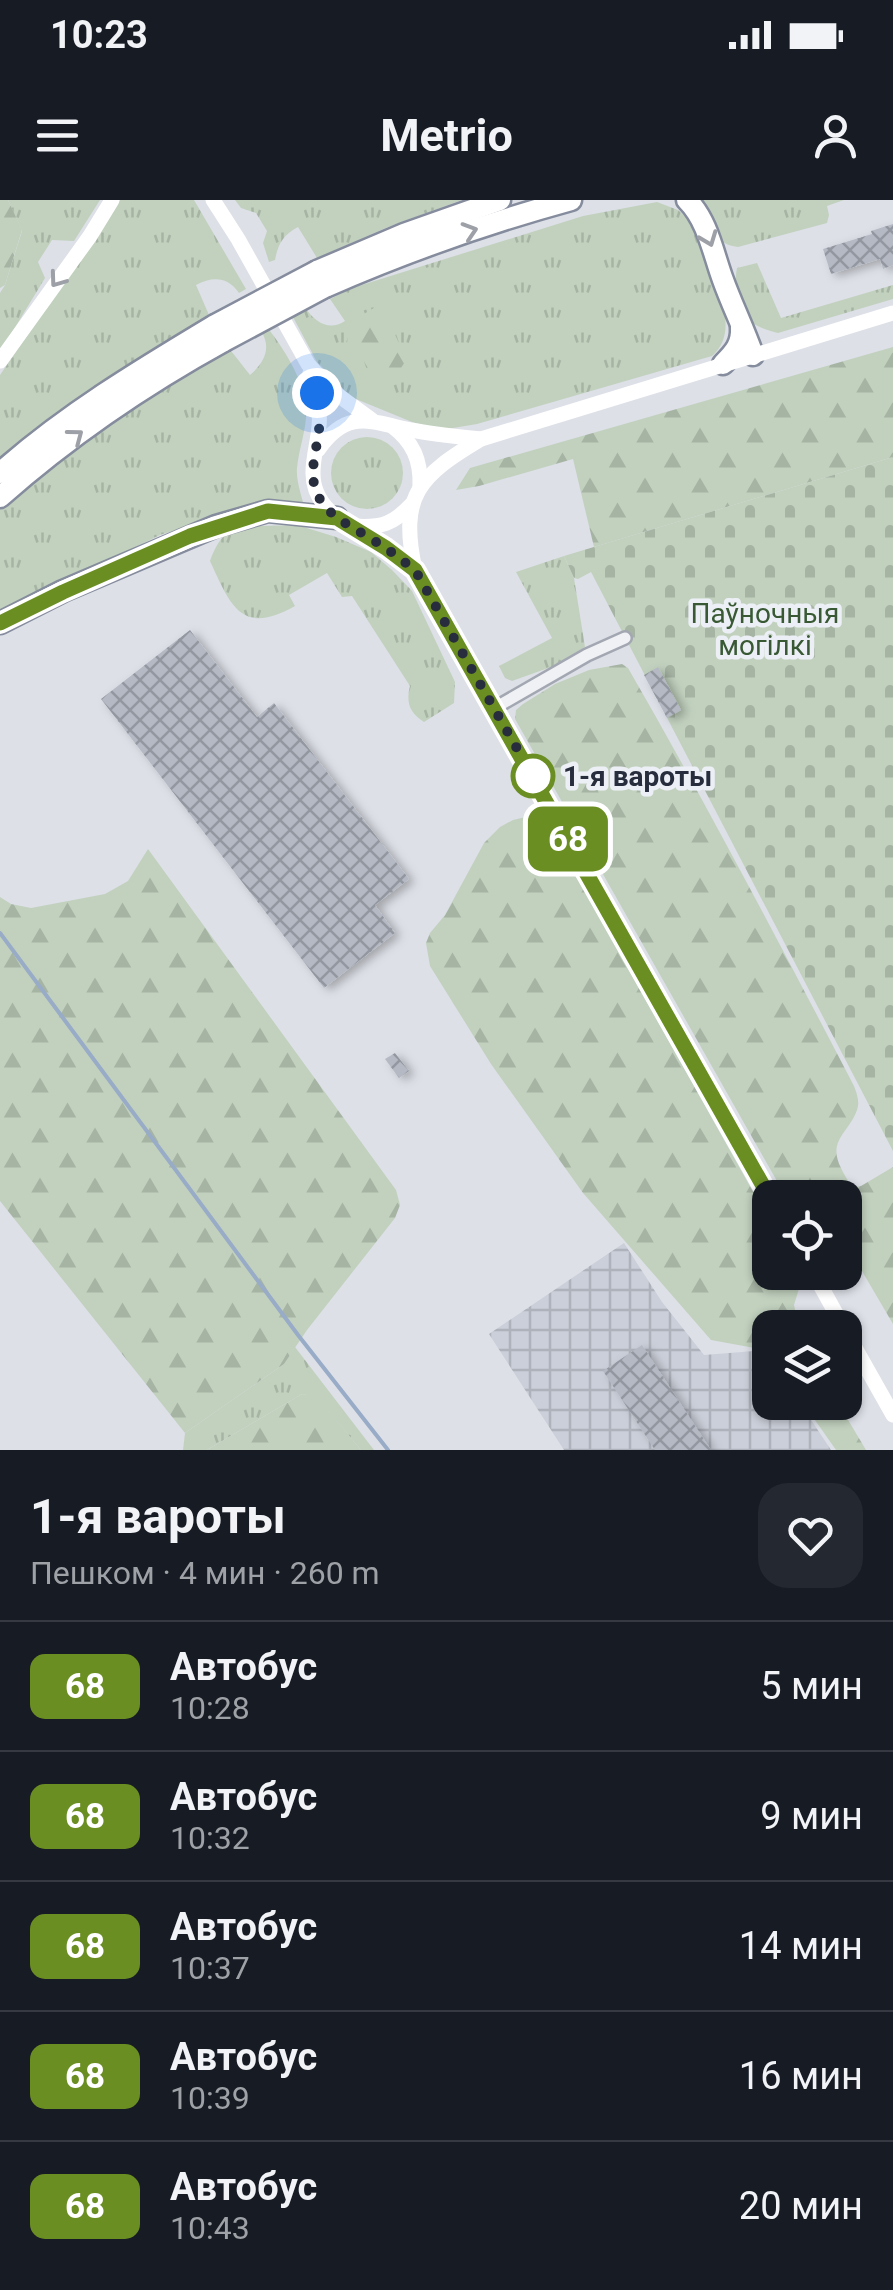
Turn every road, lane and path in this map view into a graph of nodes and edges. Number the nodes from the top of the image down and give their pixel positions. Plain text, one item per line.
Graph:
1 (112, 200) edge
2 (500, 200) edge
3 (572, 200) edge
4 (687, 200) edge
5 (215, 201) edge
6 (321, 279) junction
7 (893, 313) edge
8 (741, 320) junction
9 (219, 333) junction
10 (786, 344) junction
11 (753, 354) junction
12 (0, 361) edge
13 (308, 364) junction
14 (723, 364) junction
15 (372, 420) junction
16 (389, 424) junction
17 (481, 438) junction
18 (316, 453) junction
19 (0, 473) edge
20 (420, 486) junction
21 (0, 497) edge
22 (412, 504) junction
23 (343, 522) junction
24 (415, 570) junction
25 (0, 623) edge
26 (625, 638) dead end
27 (493, 709) junction
28 (760, 1180) edge
29 (862, 1360) edge
30 (893, 1415) edge

1 -> 12 main road
2 - 6 highway
6 -> 3 highway
4 -> 8 highway
5 - 13 main road
6 - 9 highway, bridge
7 - 10 main road
8 - 10 main road
8 - 11 highway
8 - 14 highway
9 - 19 highway
21 -> 9 highway
10 - 11 main road
11 - 14 main road
13 - 15 main road
13 - 18 main road
14 - 17 main road
15 - 16 main road
15 - 18 main road
16 - 17 main road
16 - 20 main road
17 - 20 main road
18 - 23 main road
20 - 22 main road
22 - 23 main road
22 - 24 main road
23 - 24 main road
23 - 25 highway
24 - 27 main road
26 - 27 street
27 - 28 main road
29 - 30 main road

